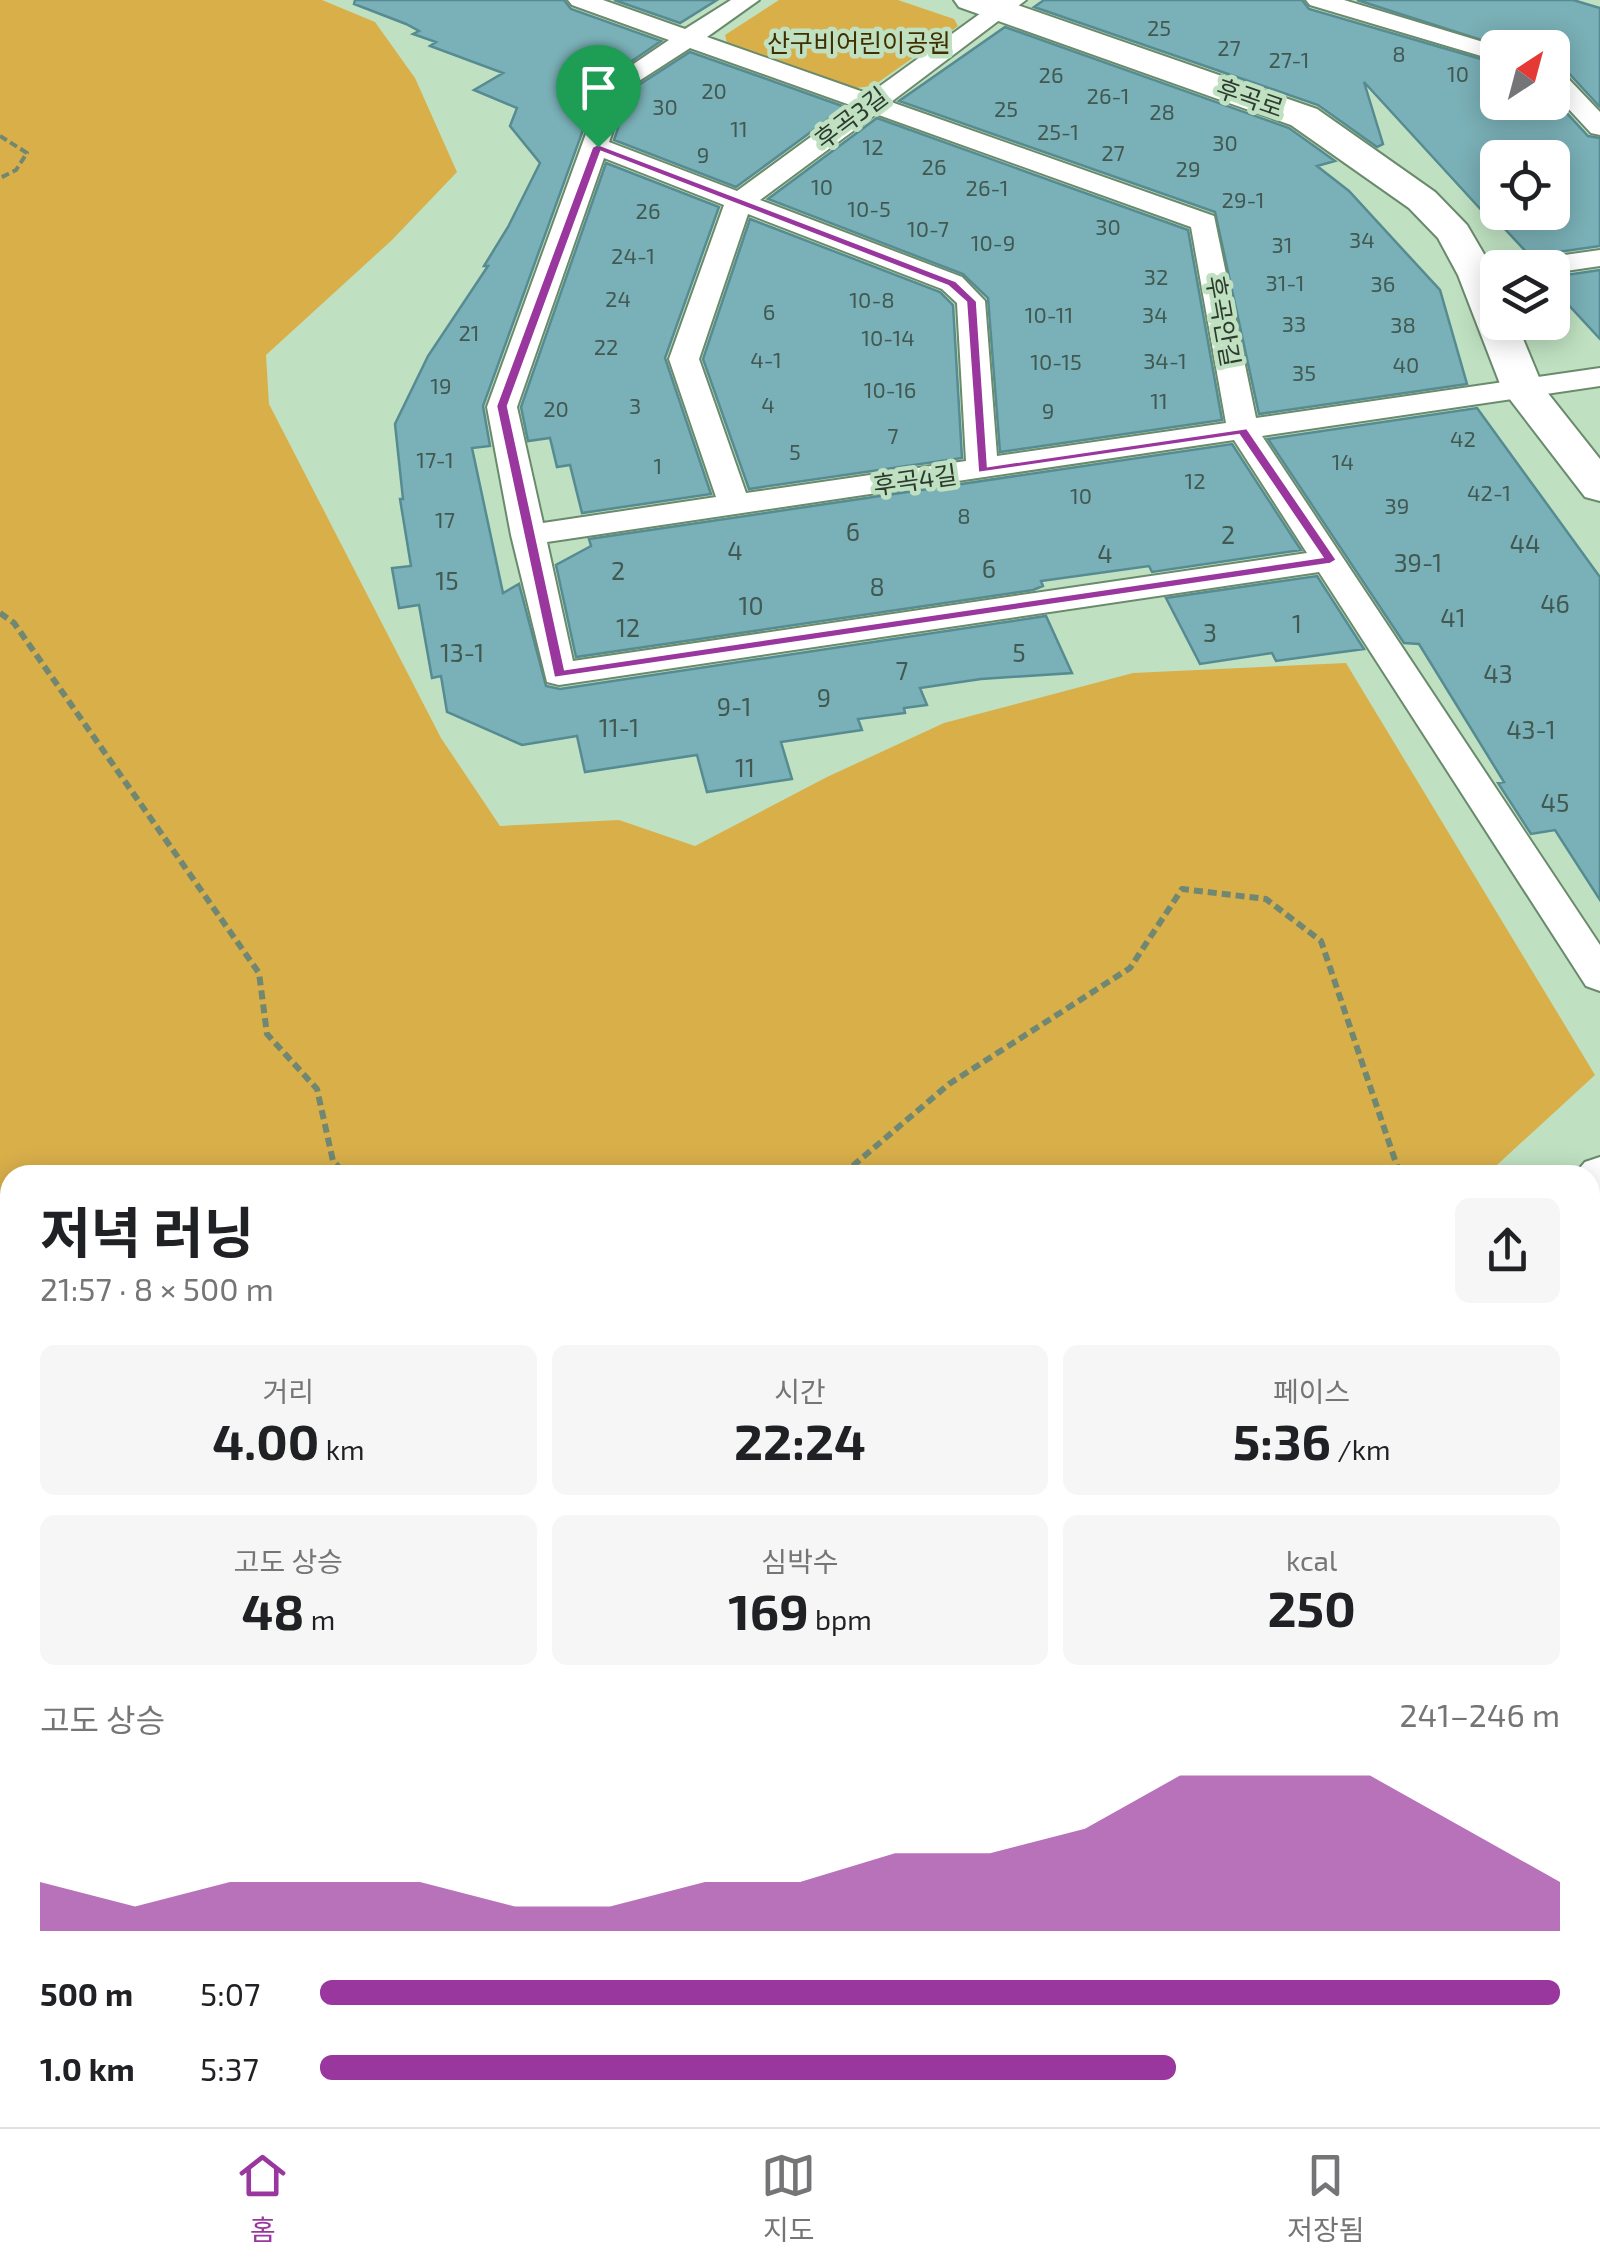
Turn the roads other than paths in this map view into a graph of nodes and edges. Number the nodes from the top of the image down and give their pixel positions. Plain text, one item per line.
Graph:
1 (580, 0) edge
2 (747, 0) edge
3 (1318, 0) edge
4 (996, 3) edge
5 (686, 38) junction
6 (1480, 49) edge
7 (1570, 95) edge
8 (870, 103) junction
9 (1600, 127) edge
10 (598, 147) junction
11 (738, 204) junction
12 (1600, 258) edge
13 (1570, 262) edge
14 (1480, 265) edge
15 (1508, 340) edge
16 (1600, 377) edge
17 (1523, 388) junction
18 (1243, 430) junction
19 (982, 470) junction
20 (1600, 488) edge
21 (735, 507) junction
22 (527, 536) junction
23 (1330, 560) junction
24 (1600, 976) edge

1 - 5 street, 후곡안길
2 - 5 street
3 - 6 street
4 - 8 street, 후곡3길
4 - 14 street, 후곡로
5 - 8 street, 후곡안길
5 - 10 street
7 - 9 street
8 - 11 street, 후곡3길
8 - 18 street, 후곡안길
10 - 11 street
10 - 22 street
11 - 19 street
11 - 21 street
12 - 13 street
15 - 17 street, 후곡로
16 - 17 street, 후곡4길
17 - 18 street, 후곡4길
17 - 20 street, 후곡로
18 - 19 street, 후곡4길
18 - 23 street, 후곡안길
19 - 21 street, 후곡4길
21 - 22 street, 후곡4길
22 - 23 street
23 - 24 street, 후곡안길

